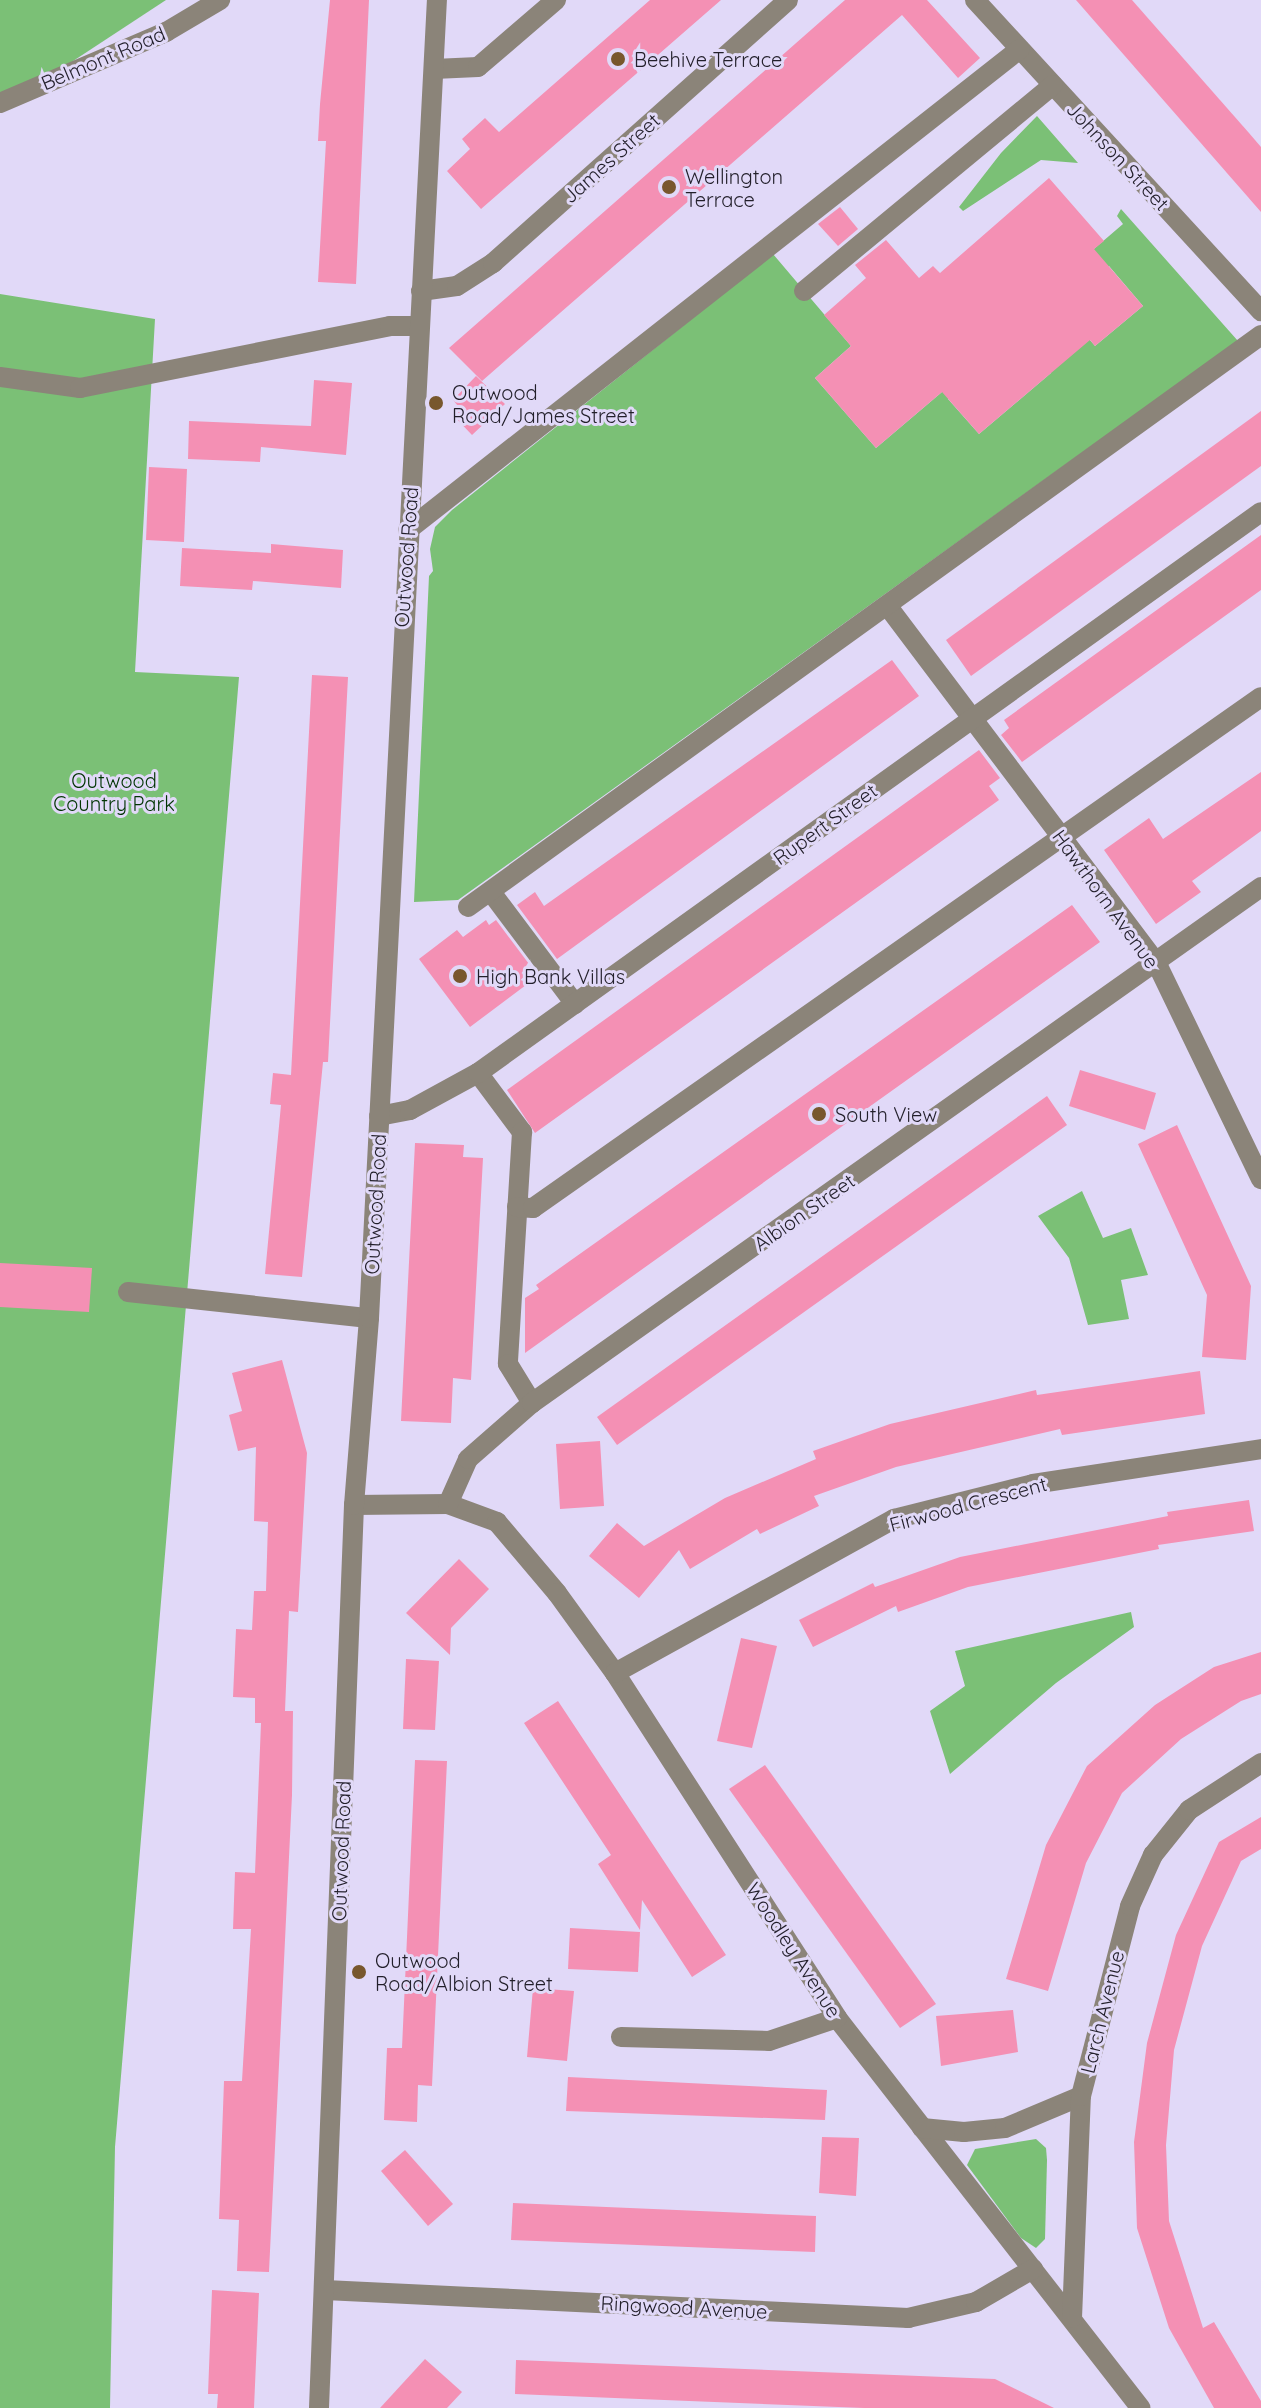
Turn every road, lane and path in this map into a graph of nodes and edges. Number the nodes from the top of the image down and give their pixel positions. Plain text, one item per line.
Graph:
1 (220, 0) edge
2 (437, 0) edge
3 (556, 0) edge
4 (788, 0) edge
5 (975, 0) edge
6 (1020, 49) junction
7 (434, 69) junction
8 (1053, 85) junction
9 (0, 103) edge
10 (421, 291) junction
11 (804, 291) dead end
12 (1261, 311) edge
13 (419, 326) junction
14 (1261, 335) edge
15 (0, 377) edge
16 (1261, 512) edge
17 (408, 530) junction
18 (889, 608) junction
19 (1261, 697) edge
20 (971, 719) junction
21 (1063, 840) junction
22 (1261, 887) edge
23 (491, 892) junction
24 (468, 907) dead end
25 (1157, 964) junction
26 (575, 1004) junction
27 (478, 1073) junction
28 (379, 1116) junction
29 (1261, 1179) edge
30 (517, 1207) junction
31 (128, 1292) dead end
32 (369, 1318) junction
33 (532, 1403) junction
34 (1261, 1449) edge
35 (448, 1504) junction
36 (354, 1505) junction
37 (615, 1673) junction
38 (1261, 1763) edge
39 (837, 2018) junction
40 (621, 2037) dead end
41 (1081, 2096) junction
42 (922, 2128) junction
43 (1033, 2269) junction
44 (325, 2290) junction
45 (1072, 2318) junction
46 (319, 2408) edge
47 (1141, 2408) edge

1 - 9 street, Belmont Road
2 - 7 street, Outwood Road
3 - 7 street
4 - 10 street, James Street
5 - 6 street, Johnson Street
6 - 8 street, Johnson Street
6 - 17 street
7 - 10 street, Outwood Road
8 - 11 street
8 - 12 street, Johnson Street
10 - 13 street, Outwood Road
13 - 15 street
13 - 17 street, Outwood Road
14 - 18 street
16 - 20 street, Rupert Street
17 - 28 street, Outwood Road
18 - 20 street, Hawthorn Avenue
18 - 23 street
19 - 21 street
20 - 21 street, Hawthorn Avenue
20 - 26 street, Rupert Street
21 - 25 street, Hawthorn Avenue
21 - 30 street
22 - 25 street, Albion Street
23 - 24 street
23 - 26 street
25 - 29 street, Hawthorn Avenue
25 - 33 street, Albion Street
26 - 27 street, Rupert Street
27 - 28 street, Rupert Street
27 - 30 street
28 - 32 street, Outwood Road
30 - 33 street
31 - 32 street
32 - 36 street, Outwood Road
33 - 35 street, Albion Street
34 - 37 street, Firwood Crescent
35 - 36 street
35 - 37 street, Woodley Avenue
36 - 44 street, Outwood Road
37 - 39 street, Woodley Avenue
38 - 41 street, Larch Avenue
39 - 40 street
39 - 42 street, Woodley Avenue
41 - 42 street
41 - 45 street, Larch Avenue
42 - 43 street, Woodley Avenue
43 - 44 street, Ringwood Avenue
43 - 45 street, Woodley Avenue
44 - 46 street, Outwood Road
45 - 47 street, Woodley Avenue

